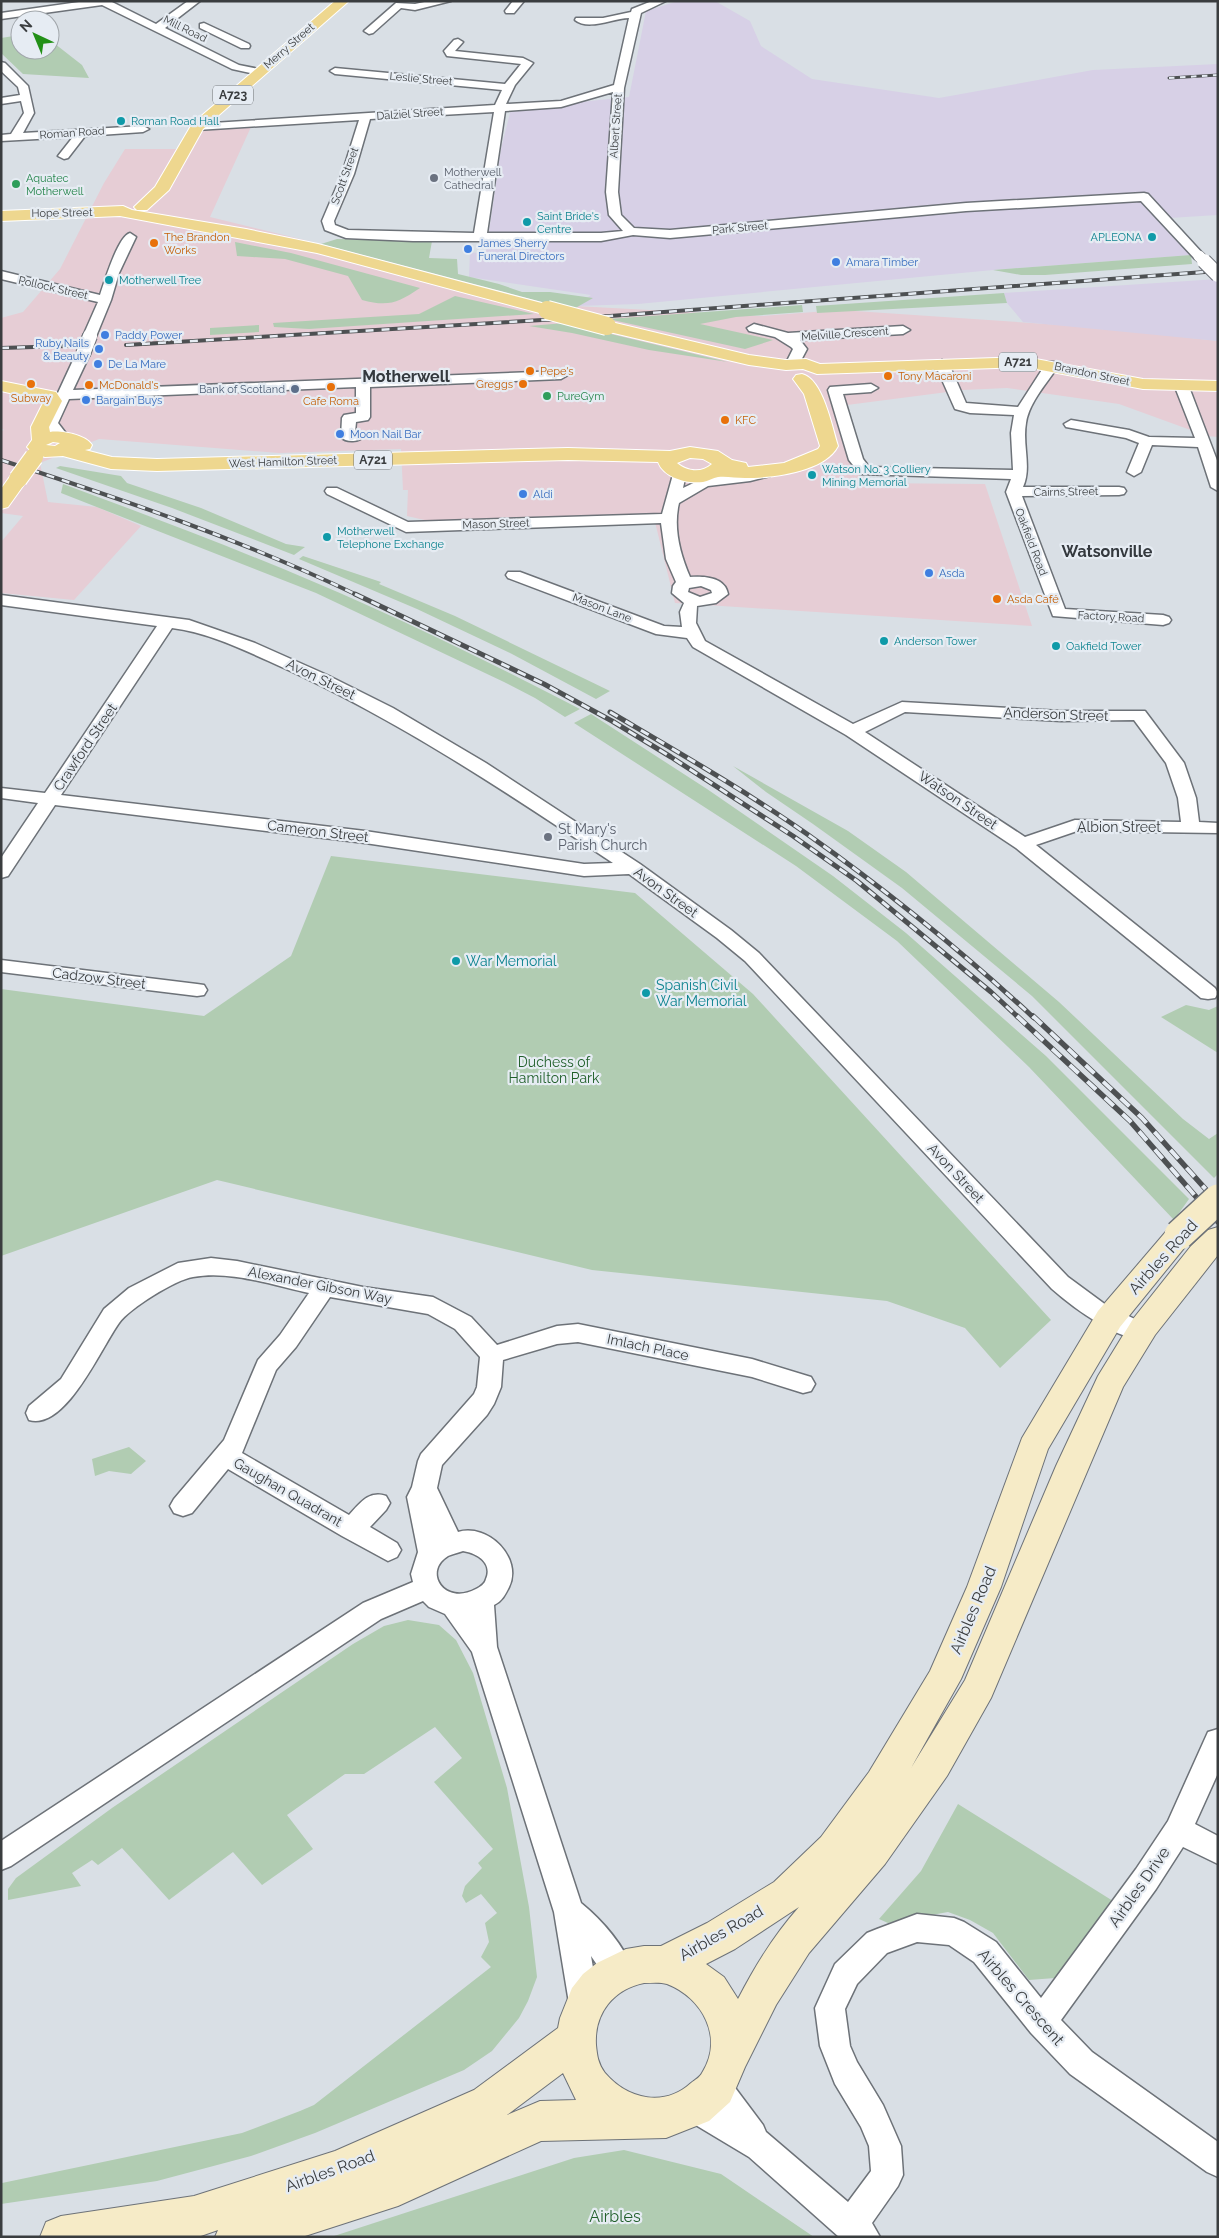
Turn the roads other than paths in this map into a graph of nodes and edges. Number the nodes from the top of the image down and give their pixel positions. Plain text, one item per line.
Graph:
1 (102, 1) edge
2 (195, 1) edge
3 (343, 1) edge
4 (446, 1) edge
5 (519, 1) edge
6 (661, 1) edge
7 (510, 11) dead end
8 (635, 15) junction
9 (1, 16) edge
10 (580, 20) dead end
11 (204, 26) dead end
12 (154, 28) junction
13 (370, 31) dead end
14 (224, 36) junction
15 (458, 42) dead end
16 (188, 44) junction
17 (245, 46) dead end
18 (3, 69) edge
19 (335, 71) dead end
20 (260, 72) junction
21 (508, 88) junction
22 (619, 88) junction
23 (25, 97) junction
24 (1, 101) edge
25 (500, 104) junction
26 (366, 116) junction
27 (197, 127) junction
28 (143, 129) dead end
29 (82, 132) junction
30 (15, 137) junction
31 (1, 138) edge
32 (64, 156) dead end
33 (137, 211) junction
34 (1, 216) edge
35 (337, 231) joint
36 (632, 231) junction
37 (480, 236) junction
38 (130, 237) dead end
39 (4, 275) edge
40 (1218, 275) edge
41 (105, 300) junction
42 (754, 328) dead end
43 (902, 330) dead end
44 (787, 337) junction
45 (942, 364) junction
46 (1052, 366) junction
47 (788, 368) junction
48 (816, 369) junction
49 (561, 375) dead end
50 (802, 379) junction
51 (363, 382) junction
52 (1, 386) edge
53 (1218, 386) edge
54 (1182, 387) junction
55 (870, 388) dead end
56 (64, 395) junction
57 (1022, 411) junction
58 (1071, 424) dead end
59 (357, 436) dead end
60 (1148, 441) junction
61 (65, 443) junction
62 (1204, 443) junction
63 (39, 449) junction
64 (674, 467) junction
65 (766, 471) junction
66 (1134, 472) dead end
67 (1021, 475) junction
68 (1217, 481) edge
69 (11, 482) edge
70 (332, 491) dead end
71 (1119, 491) dead end
72 (1012, 492) junction
73 (672, 501) junction
74 (1, 503) edge
75 (668, 518) junction
76 (514, 575) dead end
77 (685, 584) junction
78 (1, 600) edge
79 (693, 601) junction
80 (1059, 614) joint
81 (1163, 620) dead end
82 (168, 622) junction
83 (692, 634) junction
84 (852, 731) junction
85 (1, 793) edge
86 (50, 799) junction
87 (1191, 827) junction
88 (1218, 828) edge
89 (1023, 844) junction
90 (633, 868) junction
91 (1, 872) edge
92 (1, 966) edge
93 (197, 990) dead end
94 (1208, 993) dead end
95 (1218, 1199) edge
96 (1199, 1242) edge
97 (325, 1287) junction
98 (1109, 1318) junction
99 (1141, 1332) junction
100 (492, 1355) junction
101 (803, 1384) dead end
102 (38, 1413) dead end
103 (225, 1456) junction
104 (377, 1503) dead end
105 (183, 1506) dead end
106 (351, 1529) junction
107 (441, 1548) junction
108 (388, 1550) dead end
109 (426, 1588) junction
110 (481, 1601) junction
111 (453, 1605) junction
112 (484, 1647) junction
113 (1218, 1741) edge
114 (1178, 1830) junction
115 (1218, 1851) edge
116 (1, 1857) edge
117 (569, 1912) junction
118 (664, 1965) junction
119 (619, 1971) junction
120 (579, 2021) junction
121 (1042, 2022) junction
122 (714, 2082) junction
123 (643, 2118) junction
124 (1218, 2160) edge
125 (858, 2231) edge
126 (61, 2237) edge
127 (236, 2237) edge

1 - 9 street
1 - 12 street, Mill Road
2 - 12 street
3 - 20 main road, Merry Street / A723
4 - 13 street
5 - 7 street
6 - 8 street
8 - 10 street
8 - 22 street, Albert Street
11 - 14 street
12 - 16 street, Mill Road
14 - 16 street
14 - 17 street
15 - 21 street
16 - 20 street, Mill Road
18 - 23 street
19 - 21 street, Leslie Street
20 - 27 main road, Merry Street / A723
21 - 25 street
22 - 25 street, Dalziel Street
22 - 36 street, Albert Street
23 - 24 street
23 - 30 street
25 - 26 street, Dalziel Street
25 - 37 street
26 - 27 street, Dalziel Street
26 - 35 street, Scott Street
27 - 33 main road, Merry Street / A723
28 - 29 street, Roman Road
29 - 30 street, Roman Road
29 - 32 street
30 - 31 street, Roman Road
33 - 34 main road, Hope Street / A721
33 - 47 main road, A721, bridge
35 - 37 street, Park Street
36 - 37 street, Park Street
36 - 40 street, Park Street, bridge
38 - 41 street
39 - 41 street, Pollock Street
41 - 56 street, bridge
42 - 44 street, Melville Crescent
43 - 44 street, Melville Crescent
44 - 47 street
45 - 46 main road, Brandon Street / A721
45 - 48 main road, Brandon Street / A721
45 - 57 street
46 - 54 main road, Brandon Street / A721
46 - 57 street
47 - 48 main road, A721
47 - 50 main road, A721
48 - 50 main road
49 - 51 street
50 - 65 main road, A721
51 - 56 street
51 - 59 street
52 - 63 main road
53 - 54 main road, Brandon Street / A721
54 - 62 street
55 - 67 street
56 - 61 street
57 - 67 street
58 - 60 street
60 - 62 street
60 - 66 street
61 - 63 main road, A721
61 - 64 main road, West Hamilton Street / A721
62 - 68 street
63 - 69 main road, bridge
64 - 65 main road, A721
64 - 73 street
65 - 73 street
67 - 72 street, Oakfield Road
69 - 74 main road
70 - 75 street, Mason Street
71 - 72 street, Cairns Street
72 - 80 street, Oakfield Road
73 - 75 street
75 - 77 street
76 - 83 street, Mason Lane
77 - 79 street
77 - 79 street
78 - 82 street, Avon Street
79 - 83 street
80 - 81 street, Factory Road
82 - 86 street, Crawford Street
82 - 90 street, Avon Street
83 - 84 street, Watson Street
84 - 87 street, Anderson Street
84 - 89 street, Watson Street
85 - 86 street, Cameron Street
86 - 90 street, Cameron Street
86 - 91 street, Crawford Street
87 - 88 street, Albion Street
87 - 89 street, Albion Street
89 - 94 street, Watson Street
90 - 98 street, Avon Street
92 - 93 street, Cadzow Street
95 - 96 main road, Airbles Road, bridge
96 - 98 main road, Airbles Road
96 - 99 main road, Airbles Road
97 - 100 street, Alexander Gibson Way
97 - 102 street, Alexander Gibson Way
97 - 103 street
98 - 99 street, Avon Street
98 - 118 main road, Airbles Road
99 - 122 main road, Airbles Road
100 - 101 street, Imlach Place
100 - 107 street
103 - 105 street
103 - 106 street, Gaughan Quadrant
104 - 106 street, Gaughan Quadrant
106 - 108 street, Gaughan Quadrant
107 - 109 street
107 - 110 street
109 - 111 street
109 - 116 street
110 - 111 street
110 - 112 street
111 - 112 street
112 - 117 street
113 - 114 street, Airbles Drive
114 - 115 street
114 - 121 street, Airbles Drive
117 - 119 street
117 - 120 street
118 - 119 main road, Airbles Road
118 - 122 main road, Airbles Road
119 - 120 main road, Airbles Road
120 - 123 main road
120 - 126 main road, Airbles Road
121 - 124 street, Airbles Crescent
121 - 125 street, Airbles Crescent
122 - 123 main road
122 - 125 street
123 - 127 main road

